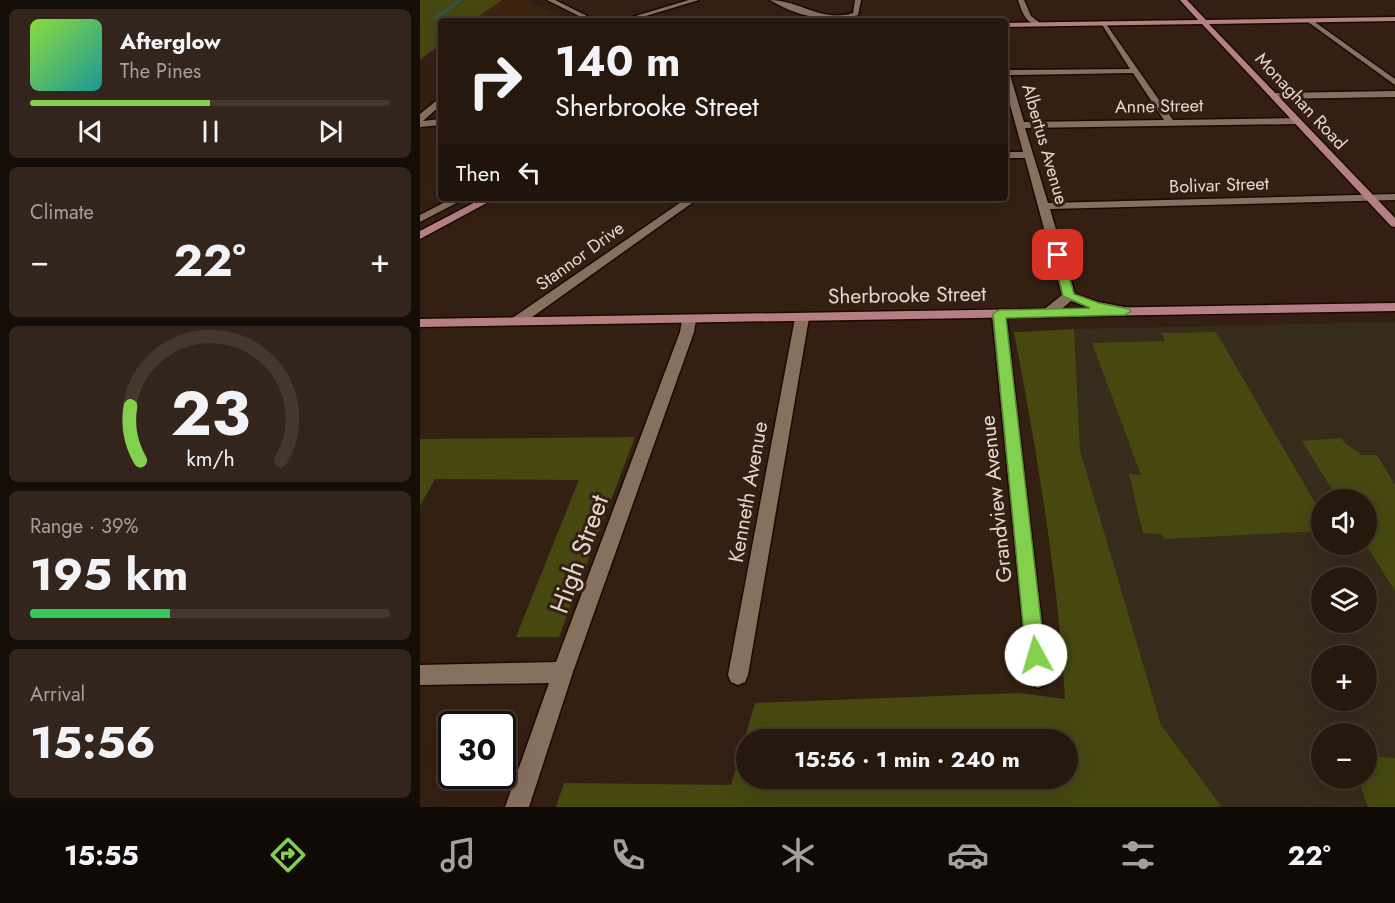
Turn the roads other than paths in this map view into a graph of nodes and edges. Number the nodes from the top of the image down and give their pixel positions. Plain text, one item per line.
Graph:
1 (567, 0) edge
2 (696, 0) edge
3 (773, 0) edge
4 (858, 0) edge
5 (1021, 0) edge
6 (1183, 0) edge
7 (553, 1) edge
8 (1028, 17) junction
9 (588, 18) edge
10 (633, 18) edge
11 (1395, 19) edge
12 (1310, 21) junction
13 (1204, 22) junction
14 (1104, 23) junction
15 (1008, 24) edge
16 (1022, 24) junction
17 (1038, 24) junction
18 (1136, 71) junction
19 (1008, 75) edge
20 (1008, 82) edge
21 (1395, 83) edge
22 (1395, 94) edge
23 (1274, 96) junction
24 (438, 103) edge
25 (420, 118) edge
26 (1297, 121) junction
27 (438, 122) edge
28 (1170, 123) junction
29 (420, 124) edge
30 (1021, 125) junction
31 (1008, 155) edge
32 (1027, 155) junction
33 (1395, 197) edge
34 (1370, 198) junction
35 (455, 201) edge
36 (485, 201) edge
37 (690, 201) edge
38 (1045, 206) junction
39 (420, 219) edge
40 (1395, 224) edge
41 (420, 236) edge
42 (1069, 296) junction
43 (1395, 307) edge
44 (1125, 311) junction
45 (999, 314) junction
46 (1047, 314) junction
47 (802, 318) junction
48 (689, 320) junction
49 (516, 322) junction
50 (420, 323) edge
51 (563, 672) junction
52 (420, 675) edge
53 (738, 675) dead end
54 (1038, 678) dead end
55 (517, 807) edge

1 - 7 street
2 - 10 street
3 - 4 street
5 - 8 street
6 - 13 main road, Monaghan Road
7 - 9 street
8 - 16 street
8 - 17 street
11 - 12 main road
12 - 13 main road
12 - 21 street
13 - 14 main road
13 - 23 main road, Monaghan Road
14 - 17 main road
14 - 18 street
15 - 16 main road
16 - 17 main road
18 - 19 street
18 - 28 street
20 - 30 street, Albertus Avenue
22 - 23 street
23 - 26 main road, Monaghan Road
24 - 25 street
26 - 28 street, Anne Street
26 - 34 main road, Monaghan Road
27 - 29 street
28 - 30 street, Anne Street
30 - 32 street, Albertus Avenue
31 - 32 street
32 - 38 street, Albertus Avenue
33 - 34 street, Bolivar Street
34 - 38 street, Bolivar Street
34 - 40 main road, Monaghan Road
35 - 39 street
36 - 41 main road
37 - 49 street, Stannor Drive
38 - 42 street, Albertus Avenue
42 - 44 street
42 - 46 street
43 - 44 main road, Sherbrooke Street
44 - 46 main road, Sherbrooke Street
45 - 46 main road, Sherbrooke Street
45 - 47 main road, Sherbrooke Street
45 - 54 street, Grandview Avenue
47 - 48 main road, Sherbrooke Street
47 - 53 street, Kenneth Avenue
48 - 49 main road, Sherbrooke Street
48 - 51 street, High Street
49 - 50 main road, Sherbrooke Street
51 - 52 street
51 - 55 street, High Street

